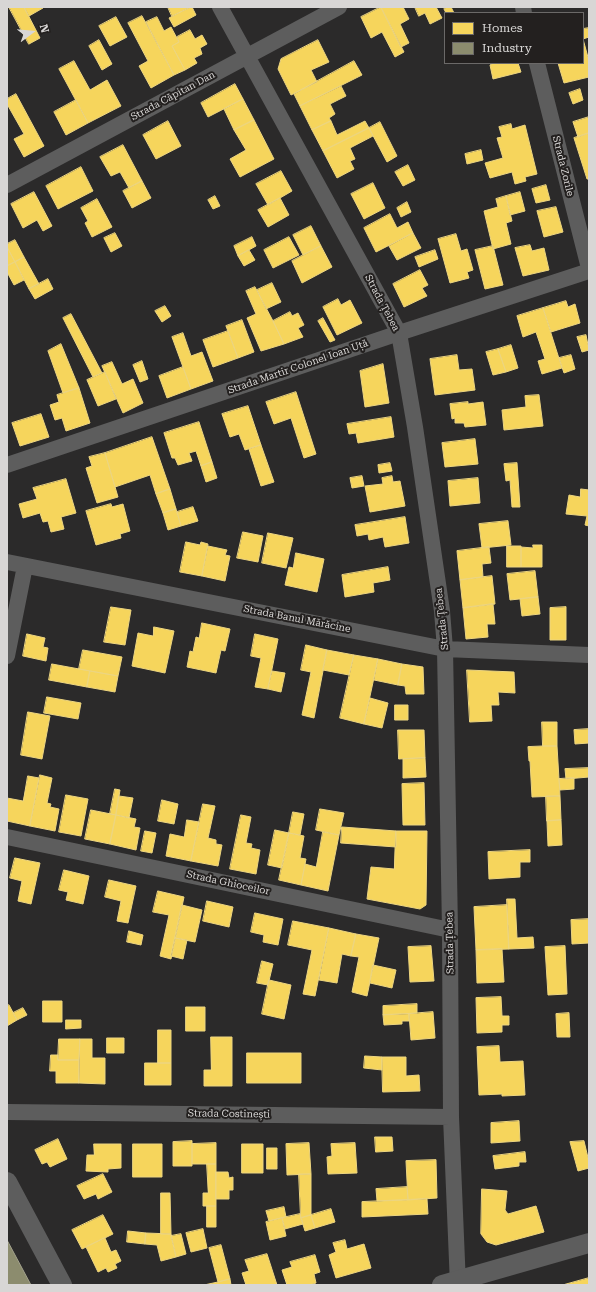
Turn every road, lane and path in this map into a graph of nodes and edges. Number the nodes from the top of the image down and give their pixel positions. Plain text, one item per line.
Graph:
1 (220, 7) edge
2 (339, 7) edge
3 (247, 56) junction
4 (537, 64) edge
5 (7, 185) edge
6 (589, 268) edge
7 (589, 272) edge
8 (399, 333) junction
9 (7, 465) edge
10 (7, 562) edge
11 (25, 566) junction
12 (445, 649) junction
13 (589, 655) edge
14 (7, 656) edge
15 (7, 836) edge
16 (450, 930) junction
17 (7, 1112) edge
18 (451, 1117) junction
19 (7, 1182) edge
20 (589, 1243) edge
21 (453, 1283) edge
22 (62, 1285) edge

1 - 3 street, Strada Țebea
2 - 3 street, Strada Căpitan Dan
3 - 5 street, Strada Căpitan Dan
3 - 8 street, Strada Țebea
4 - 6 street, Strada Zorile
7 - 8 street, Strada Martir Colonel Ioan Uță
8 - 9 street, Strada Martir Colonel Ioan Uță
8 - 12 street, Strada Țebea
10 - 11 street, Strada Banul Mărăcine
11 - 12 street, Strada Banul Mărăcine
11 - 14 street
12 - 13 street, Strada Banul Mărăcine
12 - 16 street, Strada Țebea
15 - 16 street, Strada Ghioceilor
16 - 18 street, Strada Țebea
17 - 18 street, Strada Costinești
18 - 21 street, Strada Țebea
19 - 22 street
20 - 21 street

